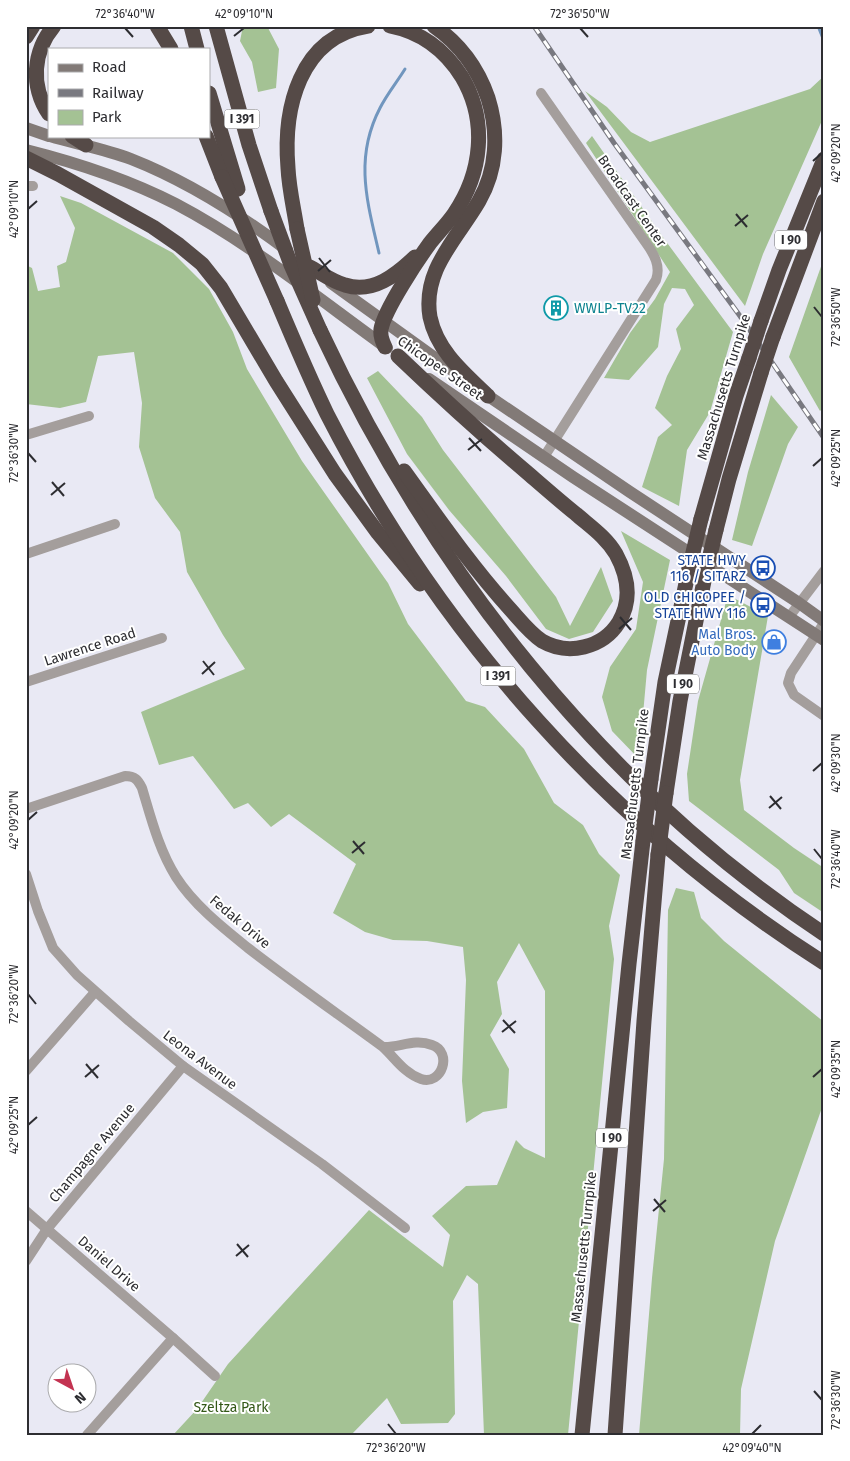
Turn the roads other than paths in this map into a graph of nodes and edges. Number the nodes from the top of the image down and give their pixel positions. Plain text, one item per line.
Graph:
1 (33, 26) edge
2 (54, 26) edge
3 (157, 26) edge
4 (191, 26) edge
5 (216, 26) edge
6 (368, 26) edge
7 (390, 26) edge
8 (434, 26) edge
9 (26, 37) edge
10 (170, 48) edge
11 (197, 48) edge
12 (541, 93) dead end
13 (210, 96) edge
14 (48, 112) edge
15 (26, 128) edge
16 (48, 136) edge
17 (57, 138) edge
18 (75, 138) edge
19 (207, 138) edge
20 (86, 145) junction
21 (28, 152) edge
22 (824, 160) edge
23 (824, 201) edge
24 (430, 242) junction
25 (310, 267) junction
26 (278, 302) junction
27 (383, 321) junction
28 (320, 330) junction
29 (385, 347) junction
30 (398, 356) junction
31 (488, 396) junction
32 (89, 416) dead end
33 (363, 416) junction
34 (26, 435) edge
35 (554, 441) junction
36 (544, 457) junction
37 (115, 524) dead end
38 (26, 554) edge
39 (824, 571) edge
40 (800, 603) junction
41 (789, 617) junction
42 (824, 622) edge
43 (820, 637) edge
44 (162, 638) dead end
45 (490, 665) junction
46 (26, 682) edge
47 (824, 716) edge
48 (26, 809) edge
49 (26, 874) edge
50 (824, 934) edge
51 (824, 963) edge
52 (95, 992) junction
53 (383, 1047) junction
54 (183, 1066) junction
55 (26, 1071) edge
56 (26, 1212) edge
57 (406, 1228) dead end
58 (47, 1229) junction
59 (26, 1261) edge
60 (173, 1338) junction
61 (215, 1376) dead end
62 (87, 1435) edge
63 (582, 1435) edge
64 (615, 1435) edge

1 - 9 highway
2 - 14 highway
3 - 10 highway
4 - 11 highway
5 - 28 highway, I 391, bridge
6 - 28 highway, bridge
7 - 24 highway
8 - 31 highway
12 - 35 street, Broadcast Center
13 - 26 highway, I 391, bridge
15 - 16 main road, Chicopee Street
17 - 20 main road, Chicopee Street
18 - 20 highway
19 - 26 highway, bridge
20 - 25 main road, Chicopee Street
21 - 29 main road, Chicopee Street
21 - 45 highway
22 - 63 highway, Massachusetts Turnpike / I 90, bridge
23 - 64 highway, I 90, bridge
24 - 25 highway
24 - 27 highway
25 - 27 main road, Chicopee Street
26 - 45 highway, I 391
27 - 29 highway
27 - 31 main road, Chicopee Street
28 - 33 highway, I 391
29 - 30 main road, Chicopee Street
30 - 33 highway
30 - 36 main road, Chicopee Street
31 - 35 main road, Chicopee Street
32 - 34 street
33 - 50 highway, I 391
35 - 36 street, Broadcast Center
35 - 40 main road, Chicopee Street
36 - 41 main road, Chicopee Street
37 - 38 street
39 - 40 street
40 - 41 street
40 - 42 main road, Chicopee Street
41 - 43 main road, Chicopee Street
42 - 43 street
43 - 47 street
44 - 46 street, Lawrence Road
45 - 51 highway, I 391
48 - 53 street, Fedak Drive
49 - 52 street, Leona Avenue
52 - 54 street, Leona Avenue
52 - 55 street
53 - 53 street, Fedak Drive
54 - 57 street, Leona Avenue
54 - 58 street, Champagne Avenue
56 - 58 street, Daniel Drive
58 - 59 street, Champagne Avenue
58 - 60 street, Daniel Drive
60 - 61 street, Daniel Drive
60 - 62 street

